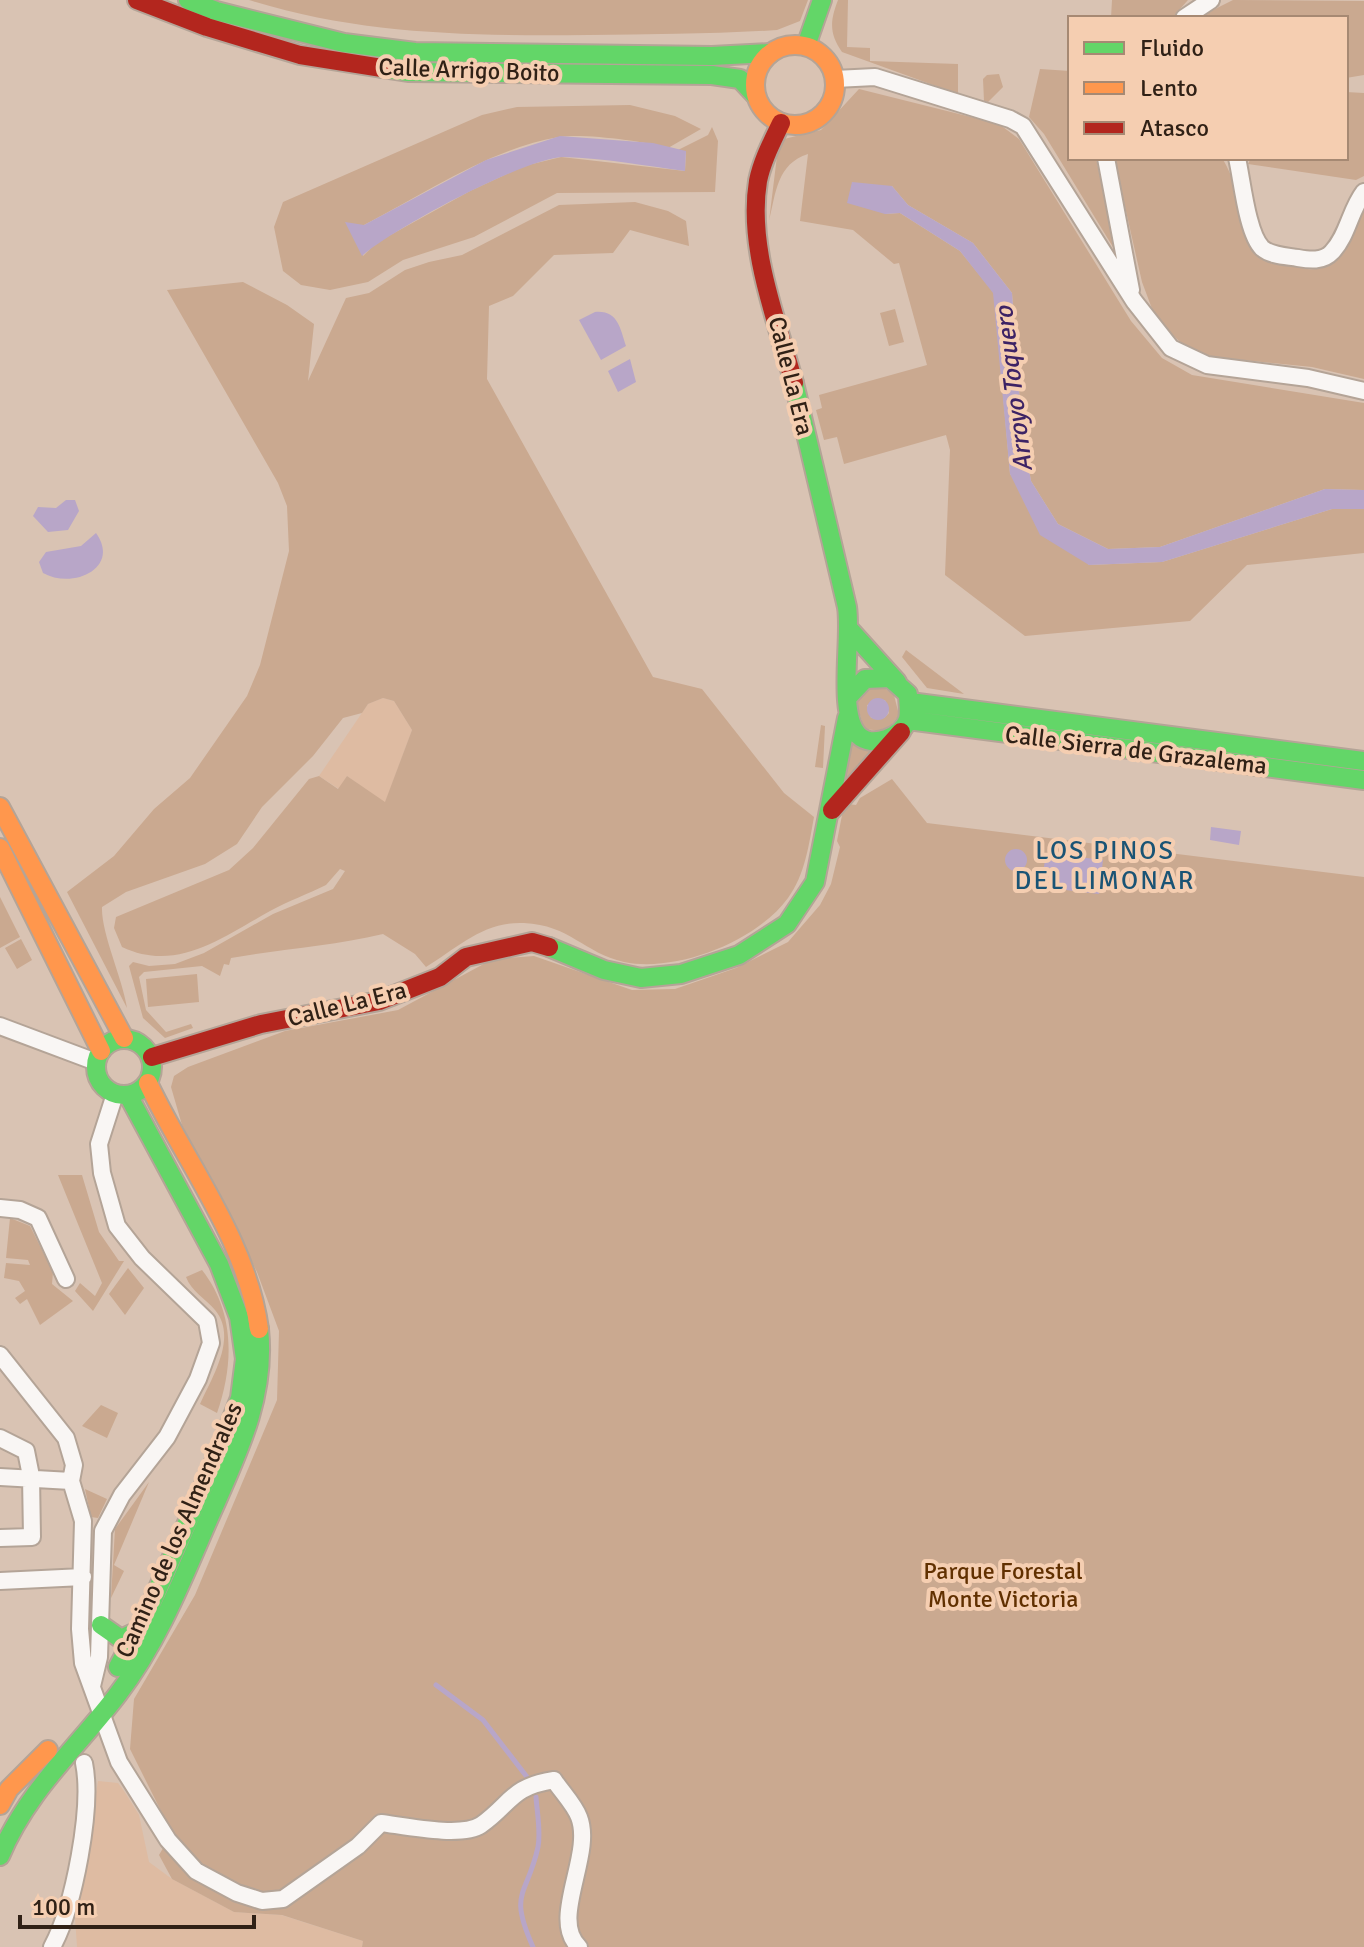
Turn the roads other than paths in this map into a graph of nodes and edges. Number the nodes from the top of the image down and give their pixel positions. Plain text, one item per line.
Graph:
1 (137, 0) edge
2 (188, 0) edge
3 (822, 0) edge
4 (1211, 0) edge
5 (1187, 16) edge
6 (806, 46) junction
7 (771, 53) junction
8 (835, 79) junction
9 (756, 96) junction
10 (781, 123) junction
11 (1106, 160) edge
12 (1237, 160) edge
13 (1364, 192) edge
14 (1134, 301) junction
15 (1364, 391) edge
16 (850, 630) junction
17 (897, 682) junction
18 (847, 698) junction
19 (907, 717) junction
20 (847, 718) junction
21 (1364, 761) edge
22 (1364, 780) edge
23 (0, 807) edge
24 (827, 817) junction
25 (0, 848) edge
26 (0, 1026) edge
27 (124, 1038) junction
28 (99, 1056) junction
29 (152, 1057) junction
30 (148, 1083) junction
31 (121, 1094) junction
32 (0, 1208) edge
33 (66, 1279) dead end
34 (0, 1355) edge
35 (0, 1438) edge
36 (31, 1476) junction
37 (0, 1477) edge
38 (71, 1481) junction
39 (0, 1538) edge
40 (83, 1577) junction
41 (0, 1581) edge
42 (101, 1625) junction
43 (136, 1632) junction
44 (97, 1699) junction
45 (110, 1736) junction
46 (84, 1763) junction
47 (55, 1764) junction
48 (0, 1804) edge
49 (0, 1856) edge
50 (52, 1947) edge
51 (579, 1947) edge

1 - 9 main road, Calle Arrigo Boito
2 - 7 main road, Calle Arrigo Boito
3 - 6 main road
4 - 5 street
6 - 7 main road
6 - 8 main road
7 - 9 main road
8 - 10 main road
8 - 14 street
9 - 10 main road
10 - 16 main road, Calle La Era
11 - 14 street
12 - 13 street
14 - 15 street
16 - 17 main road
16 - 18 main road, Calle La Era
17 - 18 main road
17 - 19 main road
18 - 20 main road
19 - 20 main road
19 - 21 main road, Calle Sierra de Grazalema
19 - 22 main road, Calle Sierra de Grazalema
19 - 24 main road
20 - 24 main road, Calle La Era
23 - 27 main road
24 - 29 main road, Calle La Era
25 - 28 main road
26 - 28 street
27 - 28 main road
27 - 29 main road
28 - 31 main road
29 - 30 main road
30 - 31 main road
30 - 44 main road, Camino de los Almendrales
31 - 42 street, Camino de los Almendrales
31 - 43 main road, Camino de los Almendrales
32 - 33 street
34 - 38 street
35 - 36 street
36 - 37 street
36 - 38 street
36 - 39 street
38 - 40 street
40 - 41 street
40 - 44 street
42 - 43 main road
42 - 44 street, Camino de los Almendrales
43 - 44 main road, Camino de los Almendrales
44 - 45 street, Camino de los Almendrales
44 - 47 main road, Camino de los Almendrales
44 - 48 main road, Camino de los Almendrales
45 - 46 street
45 - 51 street, Camino de los Almendrales
46 - 47 street
46 - 50 street
47 - 49 main road, Camino de los Almendrales

